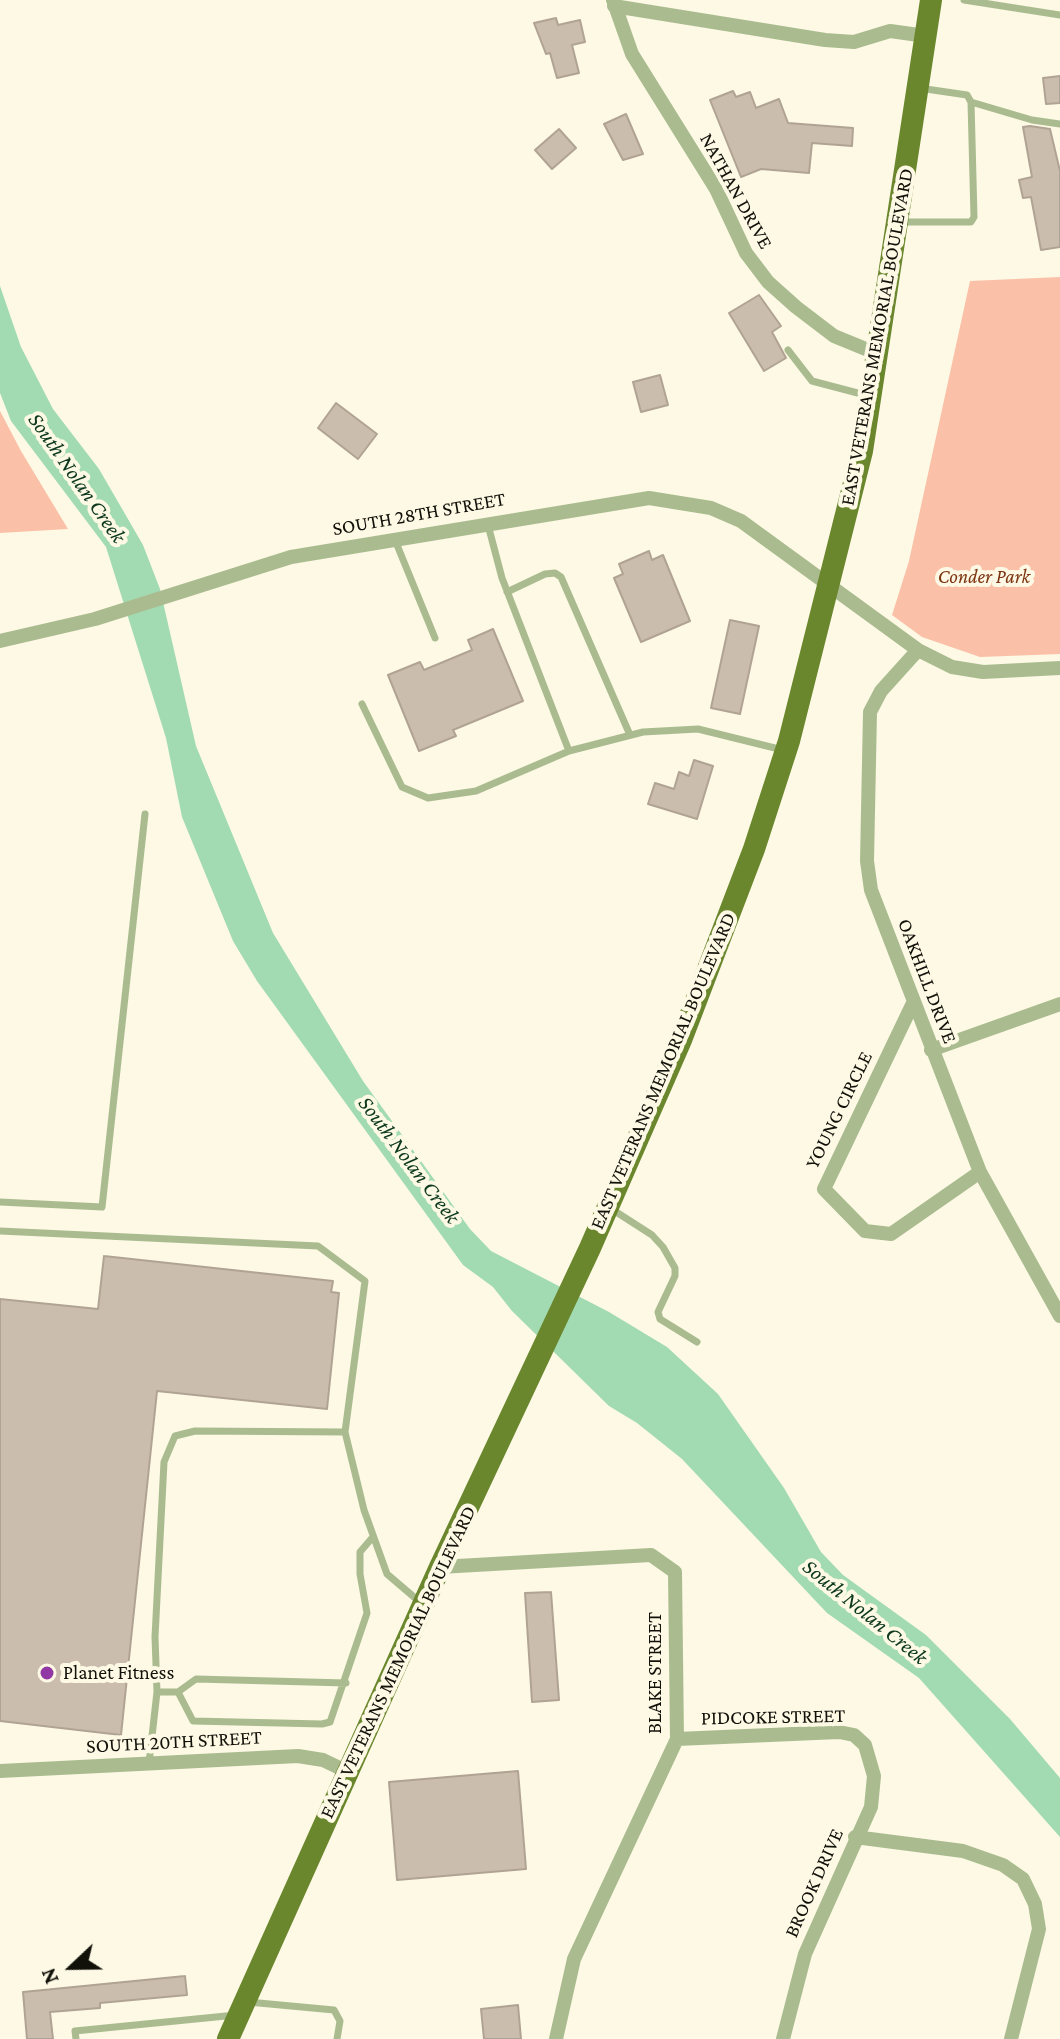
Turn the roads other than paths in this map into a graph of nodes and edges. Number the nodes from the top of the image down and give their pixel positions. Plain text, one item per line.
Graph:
1 (931, 0) edge
2 (964, 0) edge
3 (614, 3) edge
4 (1060, 15) edge
5 (926, 36) junction
6 (918, 87) junction
7 (971, 102) junction
8 (1060, 124) edge
9 (898, 222) junction
10 (788, 350) dead end
11 (878, 354) junction
12 (871, 397) junction
13 (487, 522) junction
14 (394, 538) junction
15 (830, 588) junction
16 (507, 592) junction
17 (435, 638) dead end
18 (0, 641) edge
19 (918, 650) junction
20 (1060, 668) edge
21 (362, 704) dead end
22 (630, 735) junction
23 (785, 750) junction
24 (569, 751) junction
25 (145, 814) dead end
26 (913, 1003) junction
27 (1060, 1004) edge
28 (931, 1050) junction
29 (980, 1172) junction
30 (0, 1202) edge
31 (608, 1207) junction
32 (0, 1231) edge
33 (1060, 1316) edge
34 (697, 1342) dead end
35 (345, 1432) junction
36 (372, 1538) junction
37 (440, 1567) junction
38 (423, 1604) junction
39 (346, 1683) junction
40 (157, 1692) junction
41 (178, 1692) junction
42 (677, 1739) junction
43 (865, 1745) joint
44 (149, 1763) junction
45 (0, 1771) edge
46 (348, 1772) junction
47 (855, 1837) junction
48 (241, 2008) junction
49 (76, 2039) edge
50 (228, 2039) edge
51 (337, 2039) edge
52 (556, 2039) edge
53 (783, 2039) edge
54 (1011, 2039) edge

1 - 5 main road, EAST VETERANS MEMORIAL BOULEVARD
2 - 4 lane
3 - 5 street
3 - 11 street, NATHAN DRIVE
5 - 6 main road, EAST VETERANS MEMORIAL BOULEVARD
6 - 7 lane
6 - 9 main road, EAST VETERANS MEMORIAL BOULEVARD
7 - 8 lane
7 - 9 lane
9 - 11 main road, EAST VETERANS MEMORIAL BOULEVARD
10 - 12 lane
11 - 12 main road, EAST VETERANS MEMORIAL BOULEVARD
12 - 15 main road, EAST VETERANS MEMORIAL BOULEVARD
13 - 14 street, SOUTH 28TH STREET
13 - 15 street, SOUTH 28TH STREET
13 - 16 lane
14 - 17 lane
14 - 18 street, SOUTH 28TH STREET
15 - 19 street, SOUTH 28TH STREET
15 - 23 main road, EAST VETERANS MEMORIAL BOULEVARD
16 - 22 lane
16 - 24 lane
19 - 20 street, SOUTH 28TH STREET
19 - 26 street, OAKHILL DRIVE
21 - 24 lane
22 - 23 lane
22 - 24 lane
23 - 31 main road, EAST VETERANS MEMORIAL BOULEVARD
25 - 30 lane
26 - 28 street, OAKHILL DRIVE
26 - 29 street, YOUNG CIRCLE
27 - 28 street
28 - 29 street, OAKHILL DRIVE
29 - 33 street, OAKHILL DRIVE
31 - 34 lane
31 - 37 main road, EAST VETERANS MEMORIAL BOULEVARD
32 - 35 lane
35 - 36 lane
35 - 40 lane
36 - 38 lane
36 - 39 lane
37 - 38 main road, EAST VETERANS MEMORIAL BOULEVARD
37 - 42 street, BLAKE STREET
38 - 46 main road, EAST VETERANS MEMORIAL BOULEVARD
39 - 41 lane
39 - 41 lane
40 - 41 lane
40 - 44 lane
42 - 43 street, PIDCOKE STREET
42 - 52 street, BLAKE STREET
43 - 47 street, BROOK DRIVE
44 - 45 street, SOUTH 20TH STREET
44 - 46 street, SOUTH 20TH STREET
46 - 48 main road, EAST VETERANS MEMORIAL BOULEVARD
47 - 53 street, BROOK DRIVE
47 - 54 street
48 - 49 lane
48 - 50 main road, EAST VETERANS MEMORIAL BOULEVARD
48 - 51 lane

